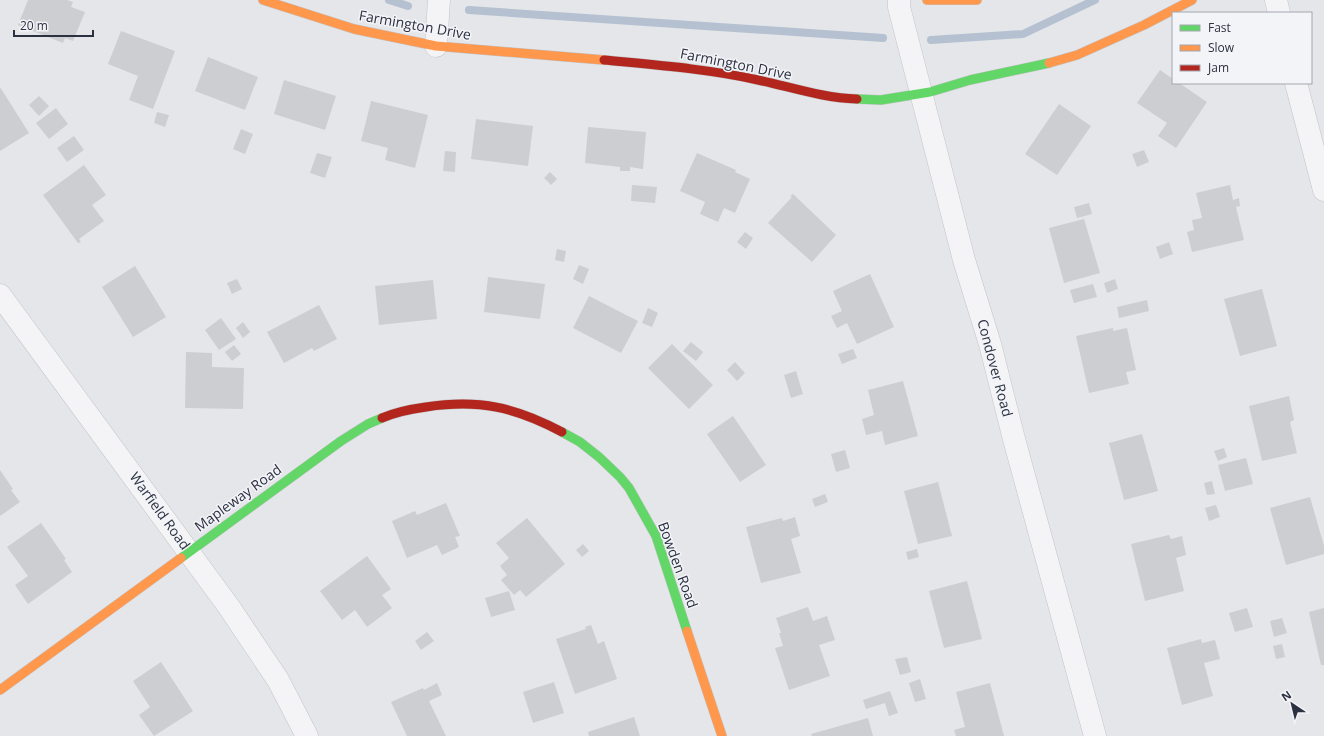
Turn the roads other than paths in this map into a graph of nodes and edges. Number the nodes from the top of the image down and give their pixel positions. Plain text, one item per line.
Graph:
1 (263, 0) edge
2 (440, 0) edge
3 (899, 0) edge
4 (927, 0) edge
5 (977, 0) edge
6 (1192, 0) edge
7 (1276, 0) edge
8 (1279, 12) edge
9 (436, 46) junction
10 (1296, 84) edge
11 (921, 93) junction
12 (1324, 190) edge
13 (0, 295) edge
14 (521, 413) joint
15 (189, 551) junction
16 (0, 690) edge
17 (307, 736) edge
18 (722, 736) edge
19 (1095, 736) edge

1 - 9 street, Farmington Drive
2 - 9 street
3 - 11 street, Condover Road
4 - 5 street
6 - 11 street, Farmington Drive
7 - 8 street
9 - 11 street, Farmington Drive
10 - 12 street
11 - 19 street, Condover Road
13 - 15 street, Warfield Road
14 - 15 street, Mapleway Road
14 - 18 street, Bowden Road
15 - 16 street, Mapleway Road
15 - 17 street, Warfield Road

